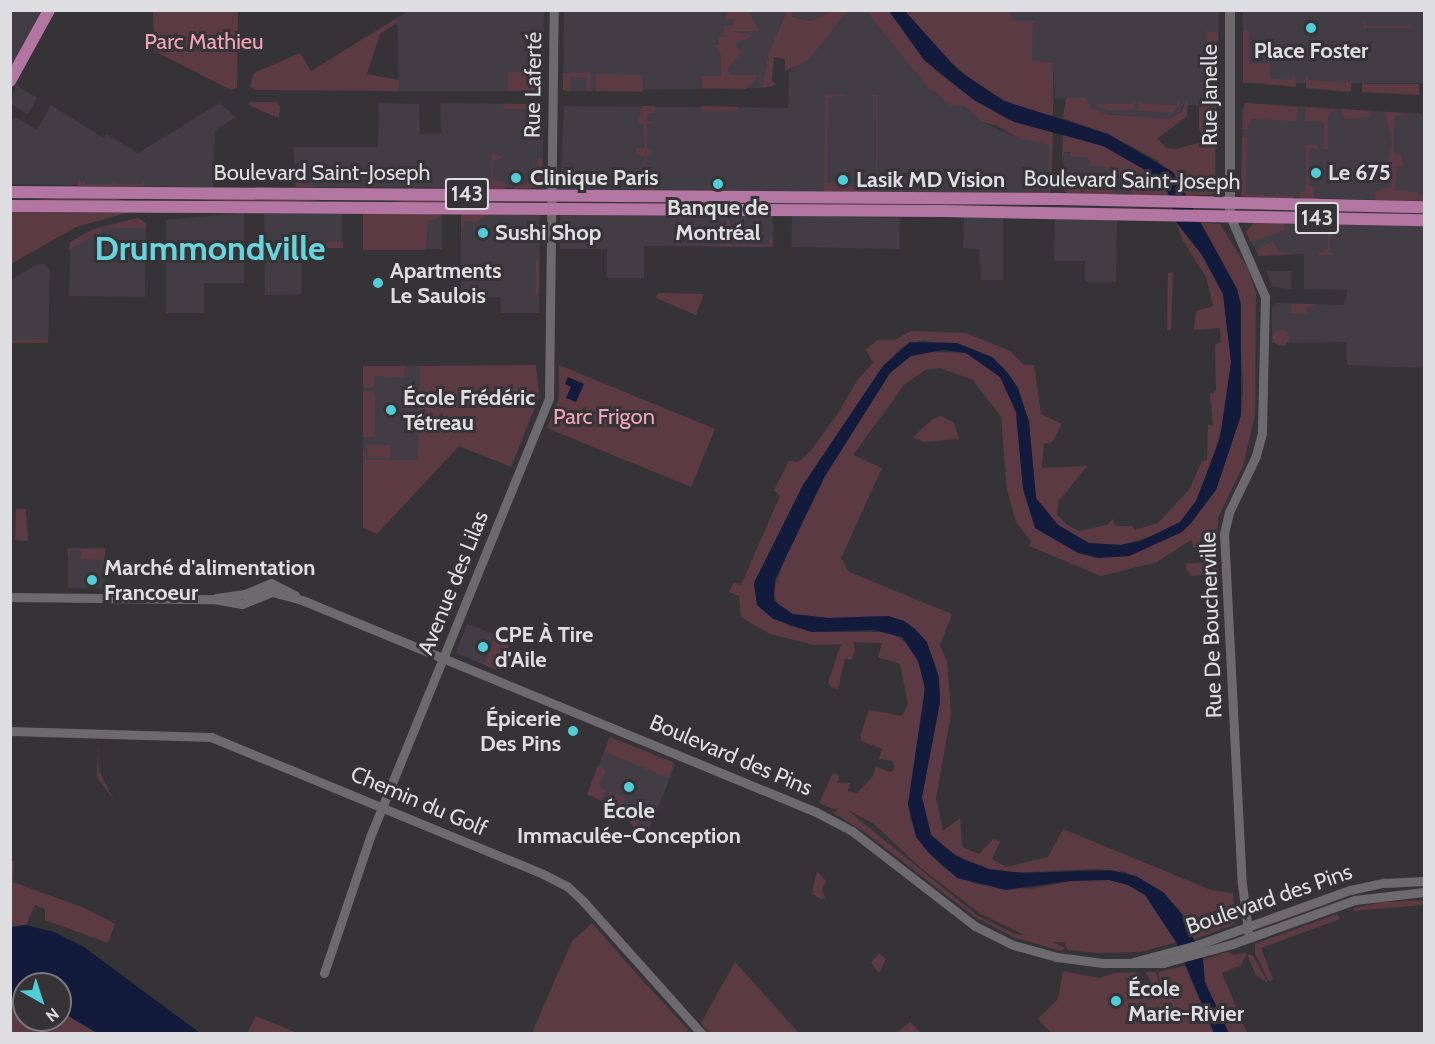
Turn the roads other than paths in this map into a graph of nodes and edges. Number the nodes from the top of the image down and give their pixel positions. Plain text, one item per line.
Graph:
1 (49, 10) edge
2 (554, 10) edge
3 (1230, 10) edge
4 (10, 81) edge
5 (10, 192) edge
6 (551, 201) junction
7 (1230, 203) junction
8 (10, 206) edge
9 (1425, 207) edge
10 (1230, 216) junction
11 (1425, 220) edge
12 (10, 597) edge
13 (444, 658) junction
14 (10, 731) edge
15 (383, 807) junction
16 (1425, 881) edge
17 (1425, 892) edge
18 (1246, 928) junction
19 (1248, 938) junction
20 (1198, 949) junction
21 (324, 973) dead end
22 (702, 1034) edge

1 - 4 main road
2 - 6 street, Rue Laferté
3 - 7 main road, Rue Janelle
5 - 6 main road, Boulevard Saint-Joseph / 143
6 - 7 main road, Boulevard Saint-Joseph / 143
6 - 8 main road, Boulevard Saint-Joseph / 143
6 - 10 main road, Boulevard Saint-Joseph / 143
6 - 13 street, Avenue des Lilas
7 - 9 main road, Boulevard Saint-Joseph / 143
7 - 10 main road, Rue Janelle
10 - 11 main road, Boulevard Saint-Joseph / 143
10 - 18 street, Rue De Boucherville
12 - 13 street, Boulevard des Pins
13 - 15 street, Avenue des Lilas
13 - 20 street, Boulevard des Pins
14 - 15 street, Chemin du Golf
15 - 21 street, Avenue des Lilas
15 - 22 street, Chemin du Golf
16 - 18 street, Boulevard des Pins
17 - 19 street, Boulevard des Pins
18 - 19 street, Rue De Boucherville
18 - 20 street, Boulevard des Pins
19 - 20 street, Boulevard des Pins

